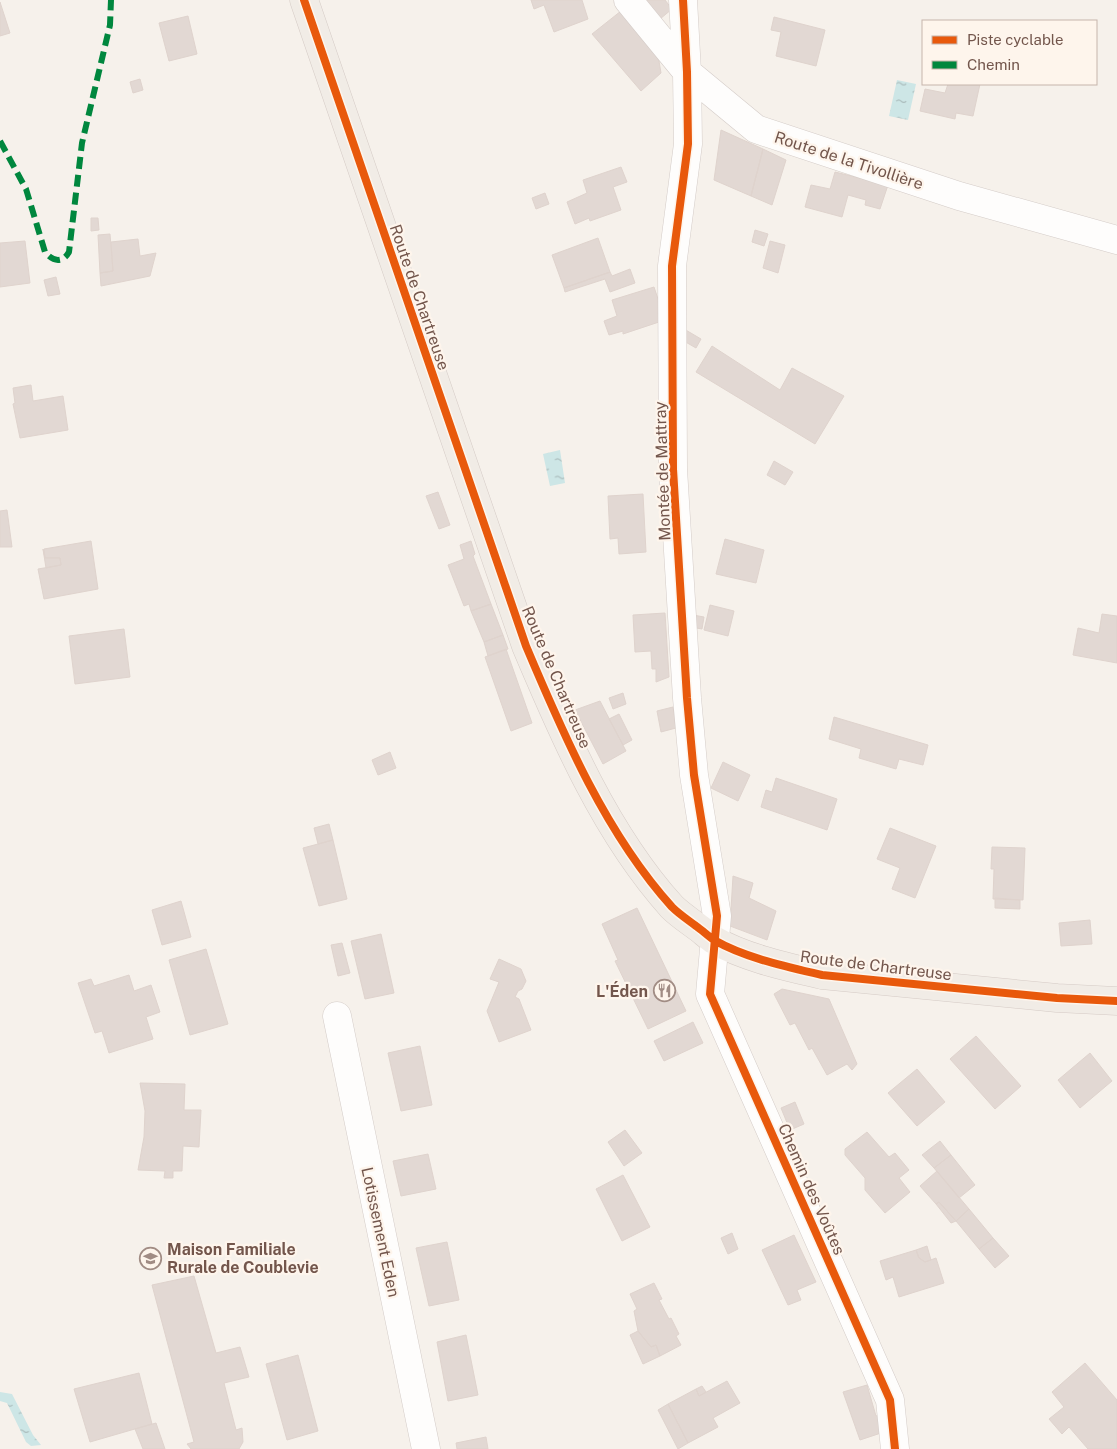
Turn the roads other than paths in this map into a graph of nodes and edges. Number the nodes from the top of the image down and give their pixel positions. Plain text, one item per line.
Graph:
1 (304, 0) edge
2 (628, 0) edge
3 (683, 0) edge
4 (687, 72) junction
5 (1117, 240) edge
6 (714, 940) junction
7 (1117, 1001) edge
8 (337, 1016) dead end
9 (426, 1449) edge
10 (896, 1449) edge

1 - 6 main road, Route de Chartreuse
2 - 4 street, Route de la Tivollière
3 - 4 street, Montée de Mattray
4 - 5 street, Route de la Tivollière
4 - 6 street, Montée de Mattray
6 - 7 main road, Route de Chartreuse
6 - 10 street, Chemin des Voûtes
8 - 9 street, Lotissement Eden

